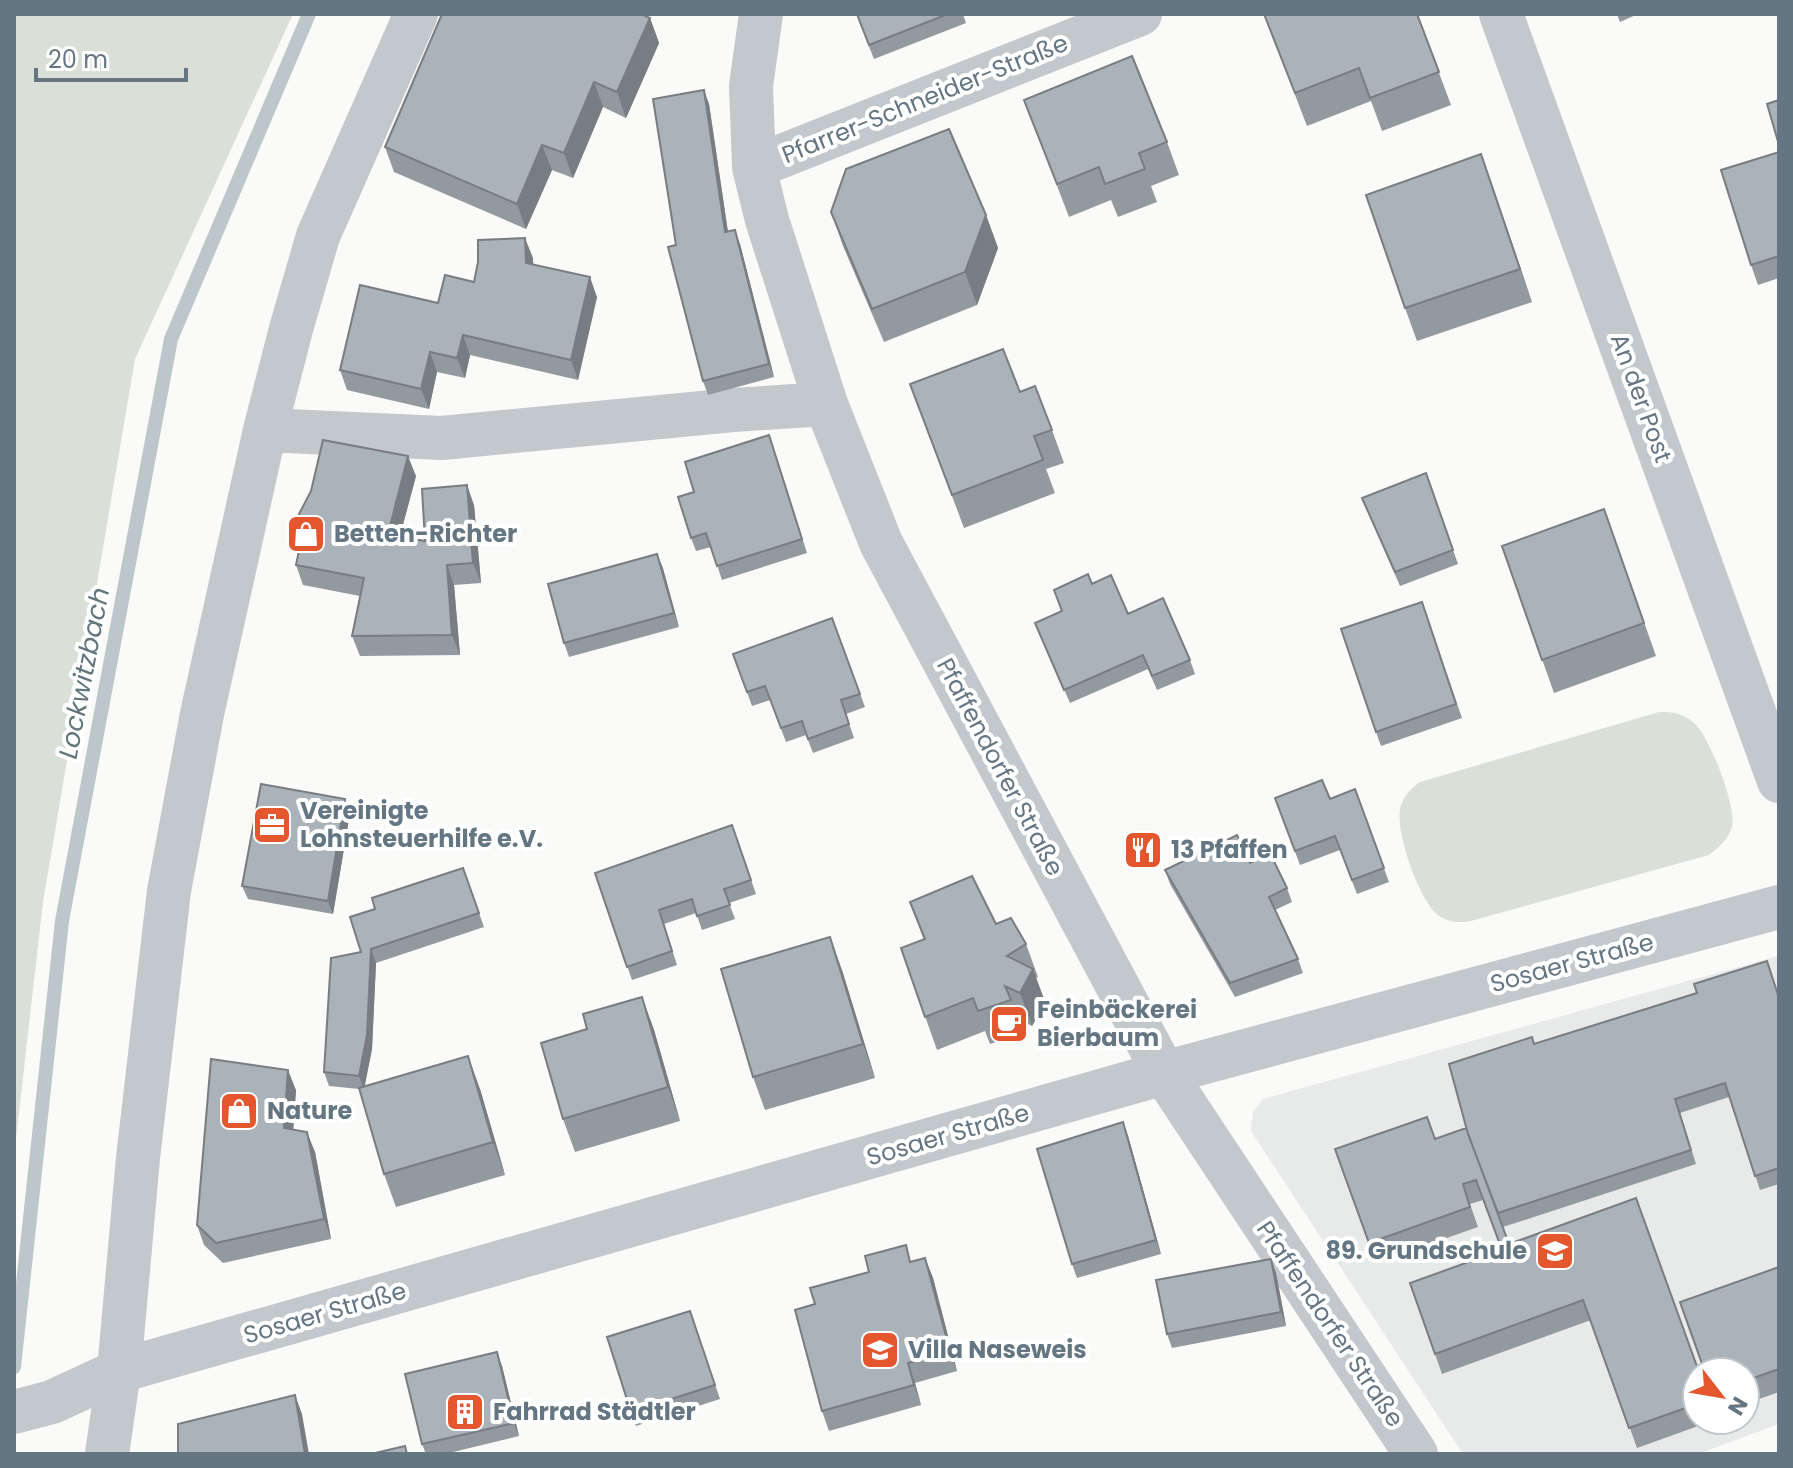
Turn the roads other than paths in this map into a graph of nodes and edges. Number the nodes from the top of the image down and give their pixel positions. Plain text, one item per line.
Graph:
1 (416, 14) edge
2 (761, 14) edge
3 (1140, 14) edge
4 (1501, 14) edge
5 (754, 167) junction
6 (826, 404) junction
7 (265, 430) junction
8 (1779, 781) edge
9 (1779, 907) edge
10 (1164, 1073) junction
11 (119, 1371) junction
12 (33, 1407) edge
13 (107, 1454) edge
14 (1416, 1454) edge

1 - 7 street
2 - 5 street, Pfaffendorfer Straße
3 - 5 street, Pfarrer-Schneider-Straße
4 - 8 street, An der Post
5 - 6 street, Pfaffendorfer Straße
6 - 7 street
6 - 10 street, Pfaffendorfer Straße
7 - 11 street
9 - 10 street, Sosaer Straße
10 - 11 street, Sosaer Straße
10 - 14 street, Pfaffendorfer Straße
11 - 12 street, Sosaer Straße
11 - 13 street

